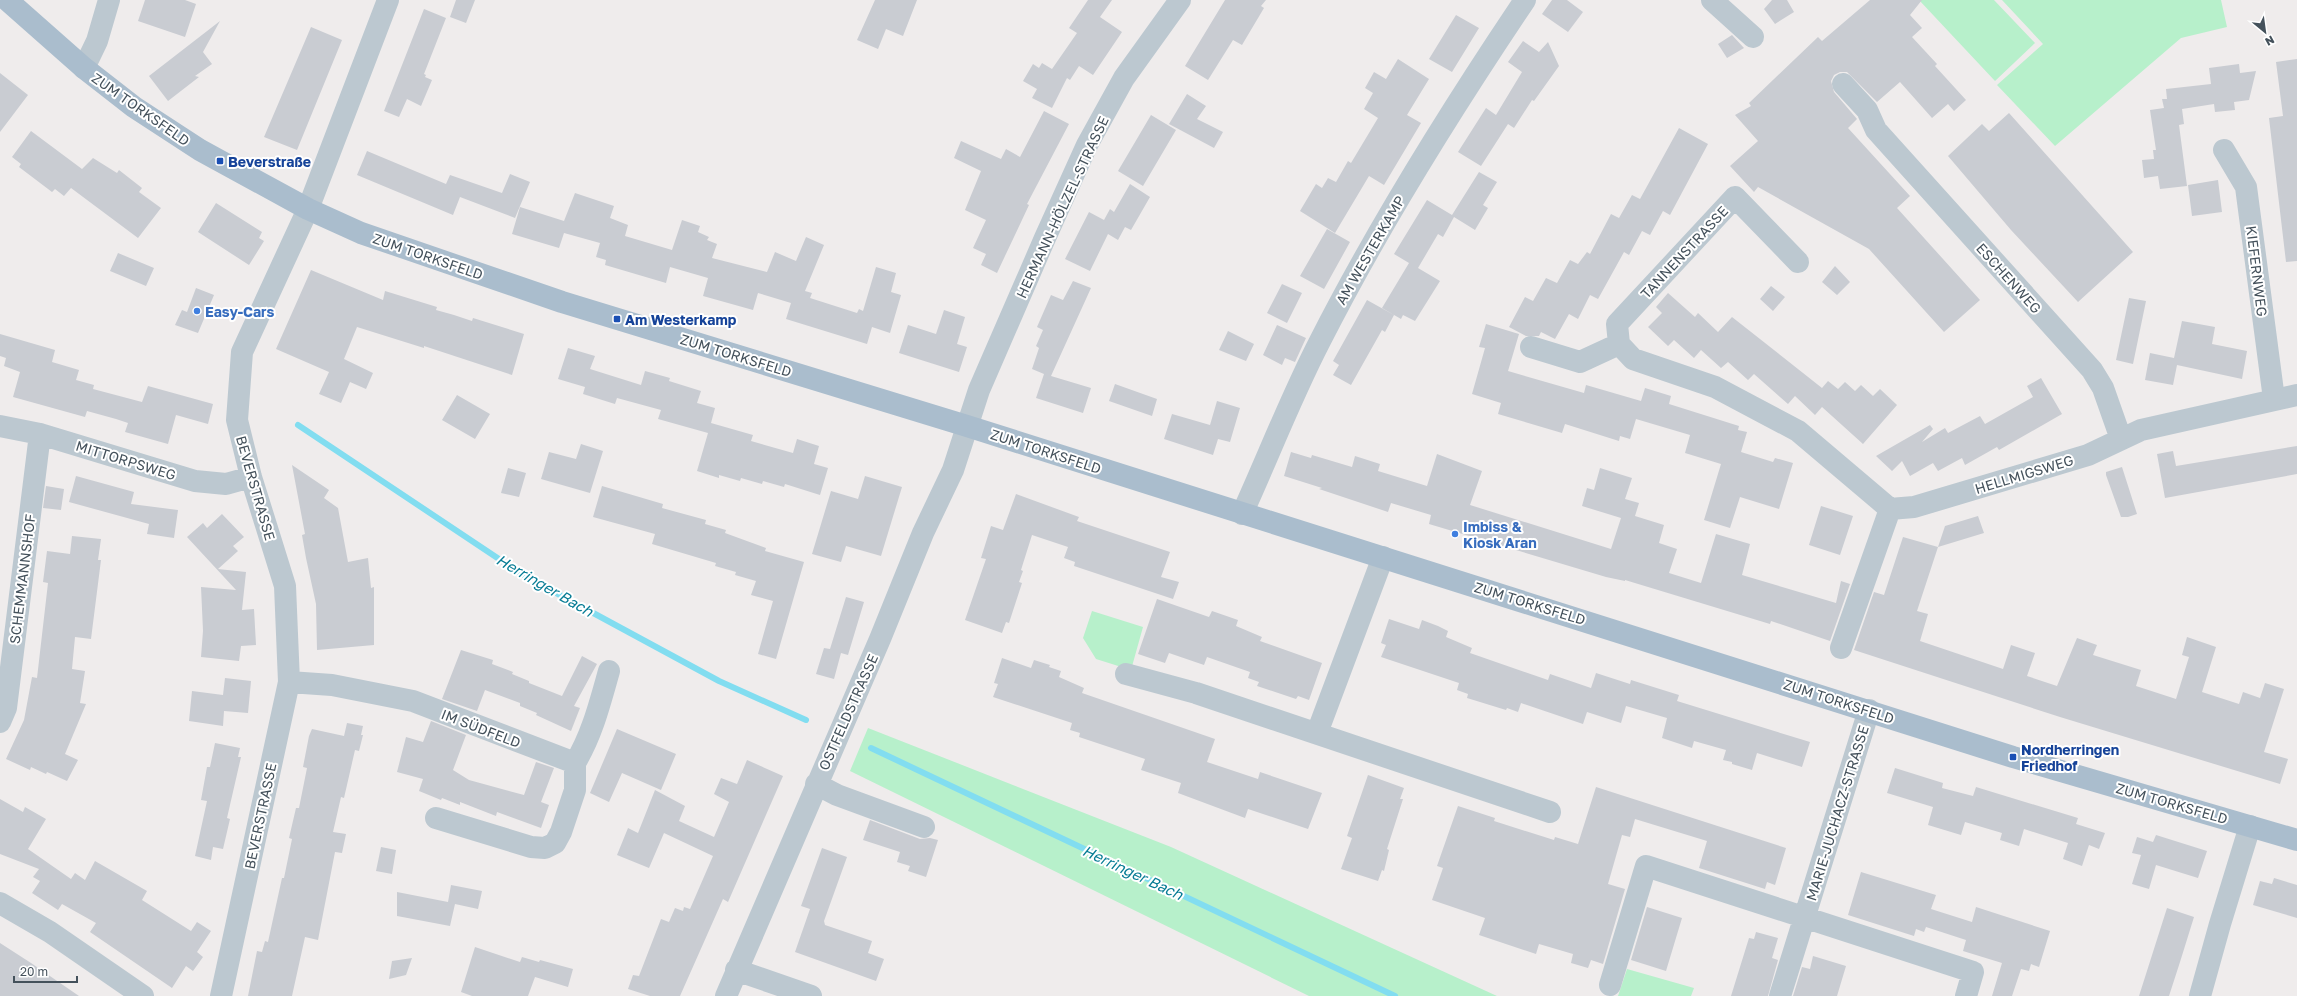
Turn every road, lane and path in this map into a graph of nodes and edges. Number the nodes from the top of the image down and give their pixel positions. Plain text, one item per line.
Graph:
1 (7, 0) edge
2 (110, 0) edge
3 (388, 0) edge
4 (1180, 0) edge
5 (1525, 0) edge
6 (1712, 0) edge
7 (1753, 37) dead end
8 (84, 68) junction
9 (1843, 84) dead end
10 (2224, 150) dead end
11 (308, 209) junction
12 (1798, 262) dead end
13 (1619, 344) junction
14 (1531, 347) dead end
15 (2297, 395) edge
16 (2274, 399) junction
17 (0, 426) edge
18 (967, 426) junction
19 (40, 434) junction
20 (2121, 439) junction
21 (251, 477) junction
22 (1890, 509) junction
23 (1242, 514) junction
24 (1383, 557) junction
25 (1841, 648) dead end
26 (609, 671) dead end
27 (1126, 674) dead end
28 (289, 682) junction
29 (1869, 710) junction
30 (0, 722) edge
31 (1317, 733) junction
32 (576, 763) junction
33 (816, 784) junction
34 (1550, 812) dead end
35 (436, 818) dead end
36 (2250, 826) junction
37 (924, 827) dead end
38 (2297, 840) edge
39 (0, 903) edge
40 (1805, 916) junction
41 (736, 970) junction
42 (1610, 985) dead end
43 (143, 996) edge
44 (221, 996) edge
45 (726, 996) edge
46 (811, 996) edge
47 (1780, 996) edge
48 (1966, 996) edge
49 (2200, 996) edge

1 - 8 main road, ZUM TORKSFELD
2 - 8 street
3 - 11 street, BEVERSTRASSE
4 - 18 street, HERMANN-HÖLZEL-STRASSE
5 - 23 street, AM WESTERKAMP
6 - 7 street
8 - 11 main road, ZUM TORKSFELD
9 - 20 street, ESCHENWEG
10 - 16 street, KIEFERNWEG
11 - 18 main road, ZUM TORKSFELD
11 - 21 street, BEVERSTRASSE
12 - 13 street, TANNENSTRASSE
13 - 14 street
13 - 22 street
15 - 16 street, HELLMIGSWEG
16 - 20 street, HELLMIGSWEG
17 - 19 street, MITTORPSWEG
18 - 23 main road, ZUM TORKSFELD
18 - 33 street, OSTFELDSTRASSE
19 - 21 street, MITTORPSWEG
19 - 30 street, SCHEMMANNSHOF
20 - 22 street, HELLMIGSWEG
21 - 28 street, BEVERSTRASSE
22 - 25 street
23 - 24 main road, ZUM TORKSFELD
24 - 29 main road, ZUM TORKSFELD
24 - 31 street
26 - 32 street
27 - 31 street
28 - 32 street, IM SÜDFELD
28 - 44 street, BEVERSTRASSE
29 - 36 main road, ZUM TORKSFELD
29 - 40 street, MARIE-JUCHACZ-STRASSE
31 - 34 street
32 - 35 street
33 - 37 street
33 - 41 street, OSTFELDSTRASSE
36 - 38 main road, ZUM TORKSFELD
36 - 49 street
39 - 43 street
40 - 42 street, MARIE-JUCHACZ-STRASSE
40 - 47 street, MARIE-JUCHACZ-STRASSE
40 - 48 street, MARIE-JUCHACZ-STRASSE
41 - 45 street, OSTFELDSTRASSE
41 - 46 street

